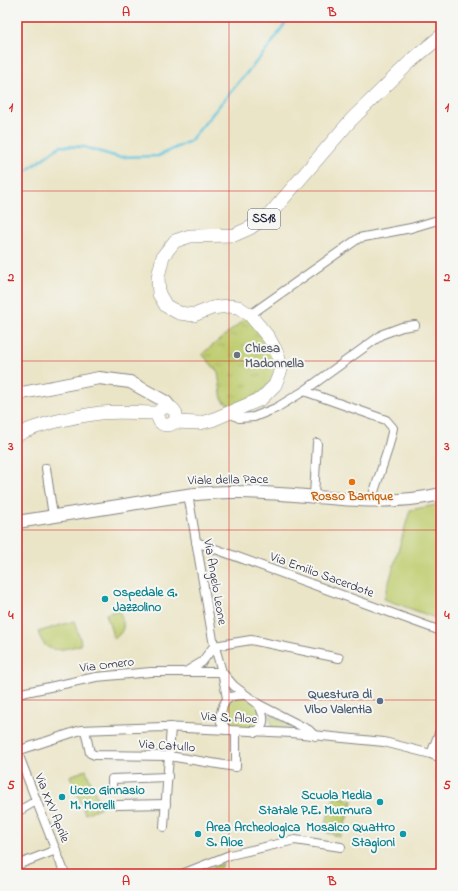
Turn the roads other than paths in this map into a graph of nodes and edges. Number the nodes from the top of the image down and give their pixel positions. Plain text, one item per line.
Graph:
1 (441, 36) edge
2 (441, 219) edge
3 (250, 316) junction
4 (416, 325) dead end
5 (304, 391) junction
6 (17, 394) edge
7 (166, 413) junction
8 (230, 414) junction
9 (17, 435) edge
10 (317, 443) dead end
11 (46, 468) dead end
12 (188, 494) junction
13 (441, 494) edge
14 (314, 496) junction
15 (370, 501) junction
16 (53, 516) junction
17 (17, 522) edge
18 (196, 542) junction
19 (441, 631) edge
20 (214, 646) junction
21 (339, 658) dead end
22 (184, 672) junction
23 (222, 672) junction
24 (17, 694) edge
25 (245, 695) junction
26 (227, 698) junction
27 (258, 704) junction
28 (171, 727) junction
29 (441, 728) edge
30 (85, 730) junction
31 (227, 730) junction
32 (236, 731) junction
33 (256, 732) junction
34 (315, 736) junction
35 (17, 751) edge
36 (431, 754) junction
37 (169, 756) junction
38 (441, 758) edge
39 (168, 777) junction
40 (112, 787) dead end
41 (36, 801) junction
42 (166, 804) junction
43 (118, 805) dead end
44 (17, 812) edge
45 (164, 827) dead end
46 (341, 847) dead end
47 (56, 850) junction
48 (17, 865) edge
49 (65, 874) edge
50 (182, 874) edge

1 - 3 main road, SS18
2 - 3 street
3 - 8 main road, SS18
4 - 5 street
5 - 8 street
5 - 15 street
6 - 7 main road
7 - 8 main road, SS18
7 - 9 main road, SS18
10 - 14 street
11 - 16 street
12 - 14 main road, Viale della Pace
12 - 16 main road, Viale della Pace
12 - 18 street, Via Angelo Leone
13 - 15 main road, Viale della Pace
14 - 15 main road, Viale della Pace
16 - 17 main road, Viale della Pace
18 - 19 street, Via Emilio Sacerdote
18 - 20 street, Via Angelo Leone
20 - 21 street
20 - 22 street
20 - 23 street, Via Angelo Leone
22 - 23 street, Via Omero
22 - 24 street, Via Omero
23 - 25 street
23 - 26 street, Via Angelo Leone
25 - 26 street
25 - 27 street
26 - 31 street
27 - 33 street
27 - 34 street
28 - 30 street, Via S. Aloe
28 - 31 street, Via S. Aloe
28 - 37 street
29 - 36 street
30 - 35 street, Via S. Aloe
30 - 37 street, Via Catullo
31 - 32 street, Via S. Aloe
32 - 33 street, Via S. Aloe
32 - 37 street, Via Catullo
33 - 34 street, Via S. Aloe
34 - 36 street, Via S. Aloe
35 - 41 street, Via XXV Aprile
36 - 38 street, Via S. Aloe
37 - 39 street
39 - 40 street
39 - 42 street
41 - 44 street
41 - 47 street, Via XXV Aprile
42 - 43 street
42 - 45 street
46 - 50 street
47 - 48 street
47 - 49 street, Via XXV Aprile

